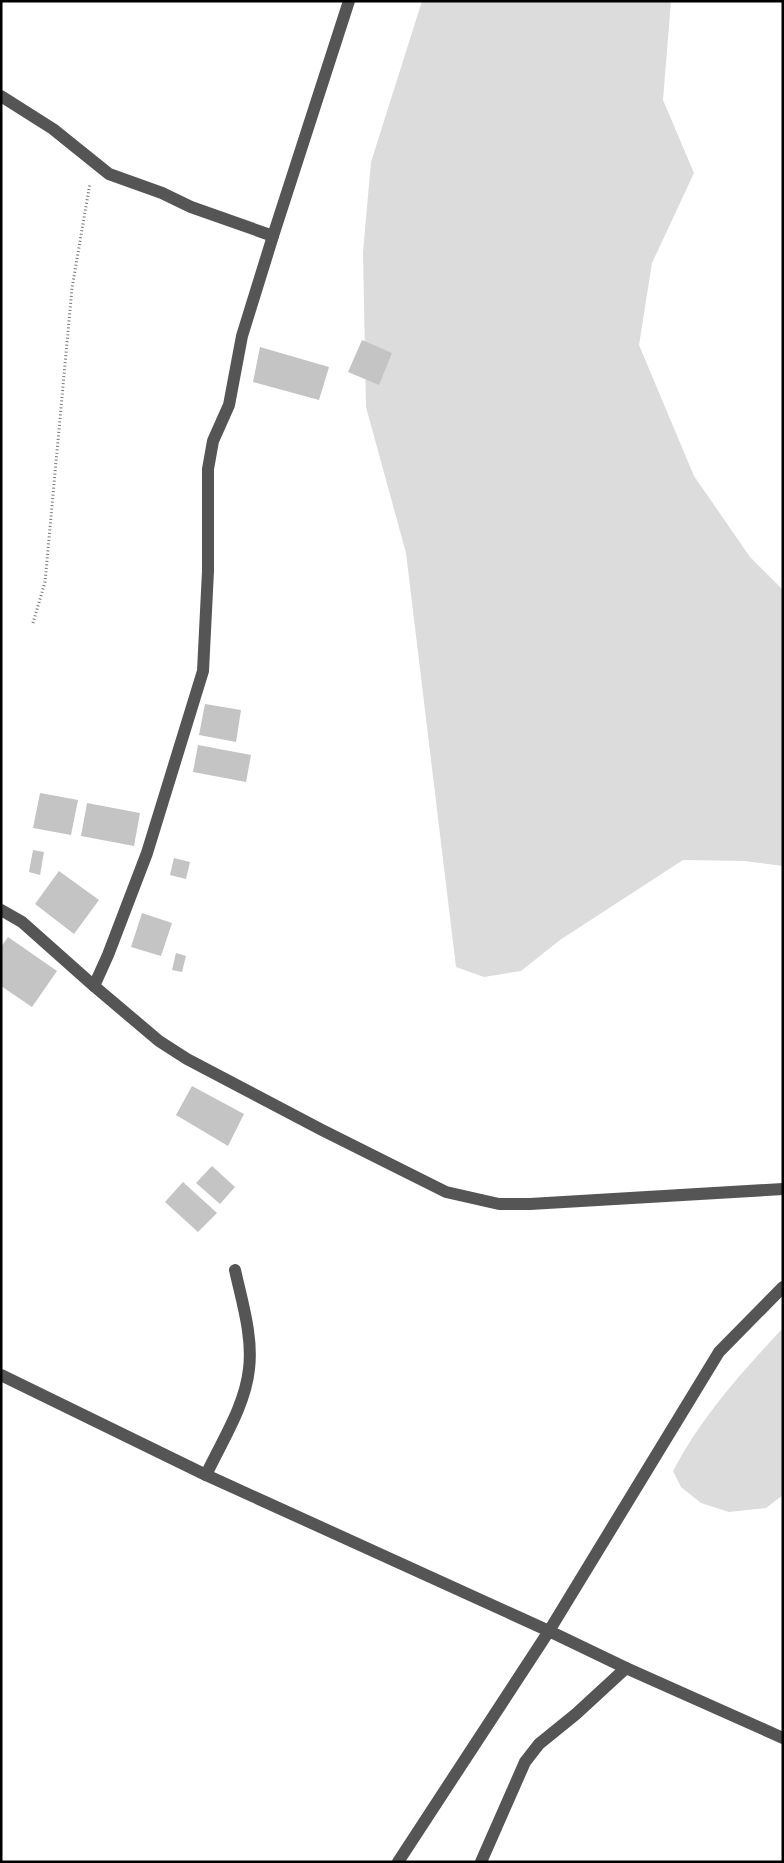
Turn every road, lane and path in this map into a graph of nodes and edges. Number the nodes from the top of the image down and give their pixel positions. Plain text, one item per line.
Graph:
1 (349, 1) edge
2 (1, 96) edge
3 (94, 162) junction
4 (273, 236) junction
5 (33, 623) dead end
6 (1, 910) edge
7 (94, 986) junction
8 (783, 1189) edge
9 (235, 1270) dead end
10 (783, 1287) edge
11 (1, 1375) edge
12 (206, 1475) junction
13 (549, 1631) junction
14 (626, 1668) junction
15 (783, 1738) edge
16 (398, 1862) edge
17 (482, 1862) edge

1 - 4 street
2 - 3 street
3 - 4 street
3 - 5 path
4 - 7 street
6 - 7 street
7 - 8 street
9 - 12 street
10 - 13 street
11 - 12 street
12 - 13 street
13 - 14 street
13 - 16 street
14 - 15 street
14 - 17 street

